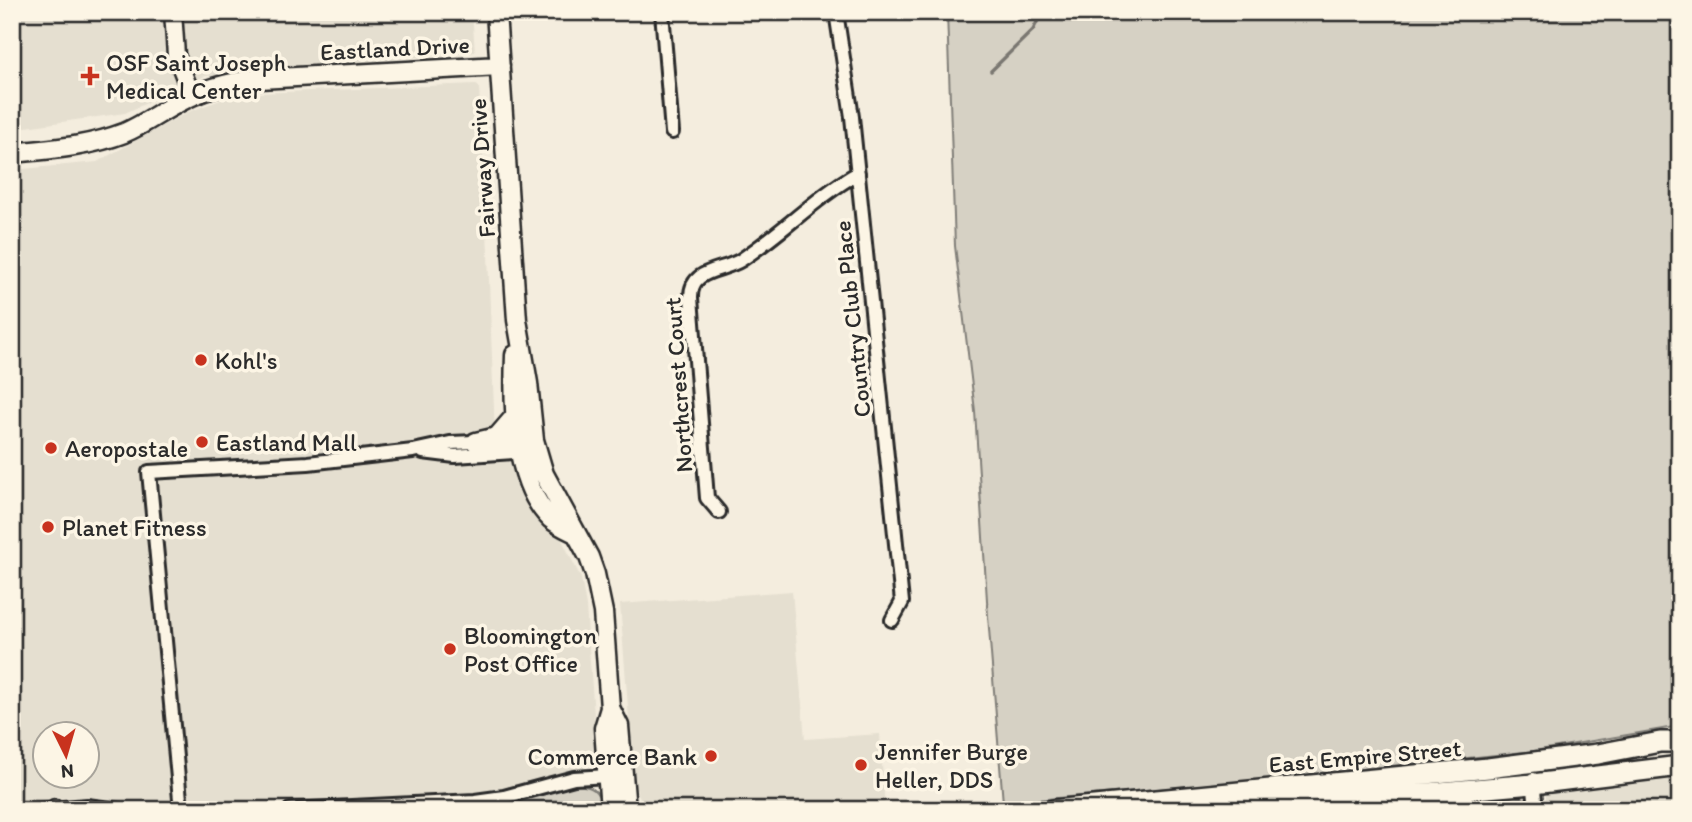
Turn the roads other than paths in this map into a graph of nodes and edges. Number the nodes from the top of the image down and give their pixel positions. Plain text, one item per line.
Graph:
1 (173, 12) edge
2 (496, 12) edge
3 (662, 12) edge
4 (836, 12) edge
5 (500, 66) junction
6 (192, 96) junction
7 (672, 132) dead end
8 (12, 153) edge
9 (858, 173) junction
10 (517, 320) junction
11 (516, 415) junction
12 (476, 442) junction
13 (527, 446) junction
14 (412, 451) junction
15 (719, 513) dead end
16 (892, 620) dead end
17 (610, 708) junction
18 (1680, 740) edge
19 (1531, 763) junction
20 (1680, 766) edge
21 (608, 776) junction
22 (1533, 784) junction
23 (50, 809) edge
24 (118, 810) edge
25 (181, 810) edge
26 (290, 810) edge
27 (610, 810) edge
28 (626, 810) edge
29 (1053, 810) edge
30 (1232, 810) edge
31 (1536, 810) edge

1 - 6 street
2 - 5 main road, Fairway Drive
3 - 7 street
4 - 9 street, Country Club Place
5 - 6 main road, Eastland Drive
5 - 10 main road, Fairway Drive
6 - 8 main road, Eastland Drive
9 - 15 street, Northcrest Court
9 - 16 street, Country Club Place
10 - 11 main road, Fairway Drive
10 - 13 main road, Fairway Drive
11 - 12 main road
11 - 13 main road, Fairway Drive
12 - 13 street
12 - 14 street
13 - 14 street
13 - 17 main road, Fairway Drive
14 - 25 street
17 - 21 main road, Fairway Drive
17 - 28 main road, Fairway Drive
18 - 19 main road, East Empire Street
19 - 22 street
19 - 29 main road, East Empire Street
20 - 22 main road, East Empire Street
21 - 26 street
21 - 27 main road, Fairway Drive
22 - 30 main road, East Empire Street
22 - 31 street
23 - 24 street

